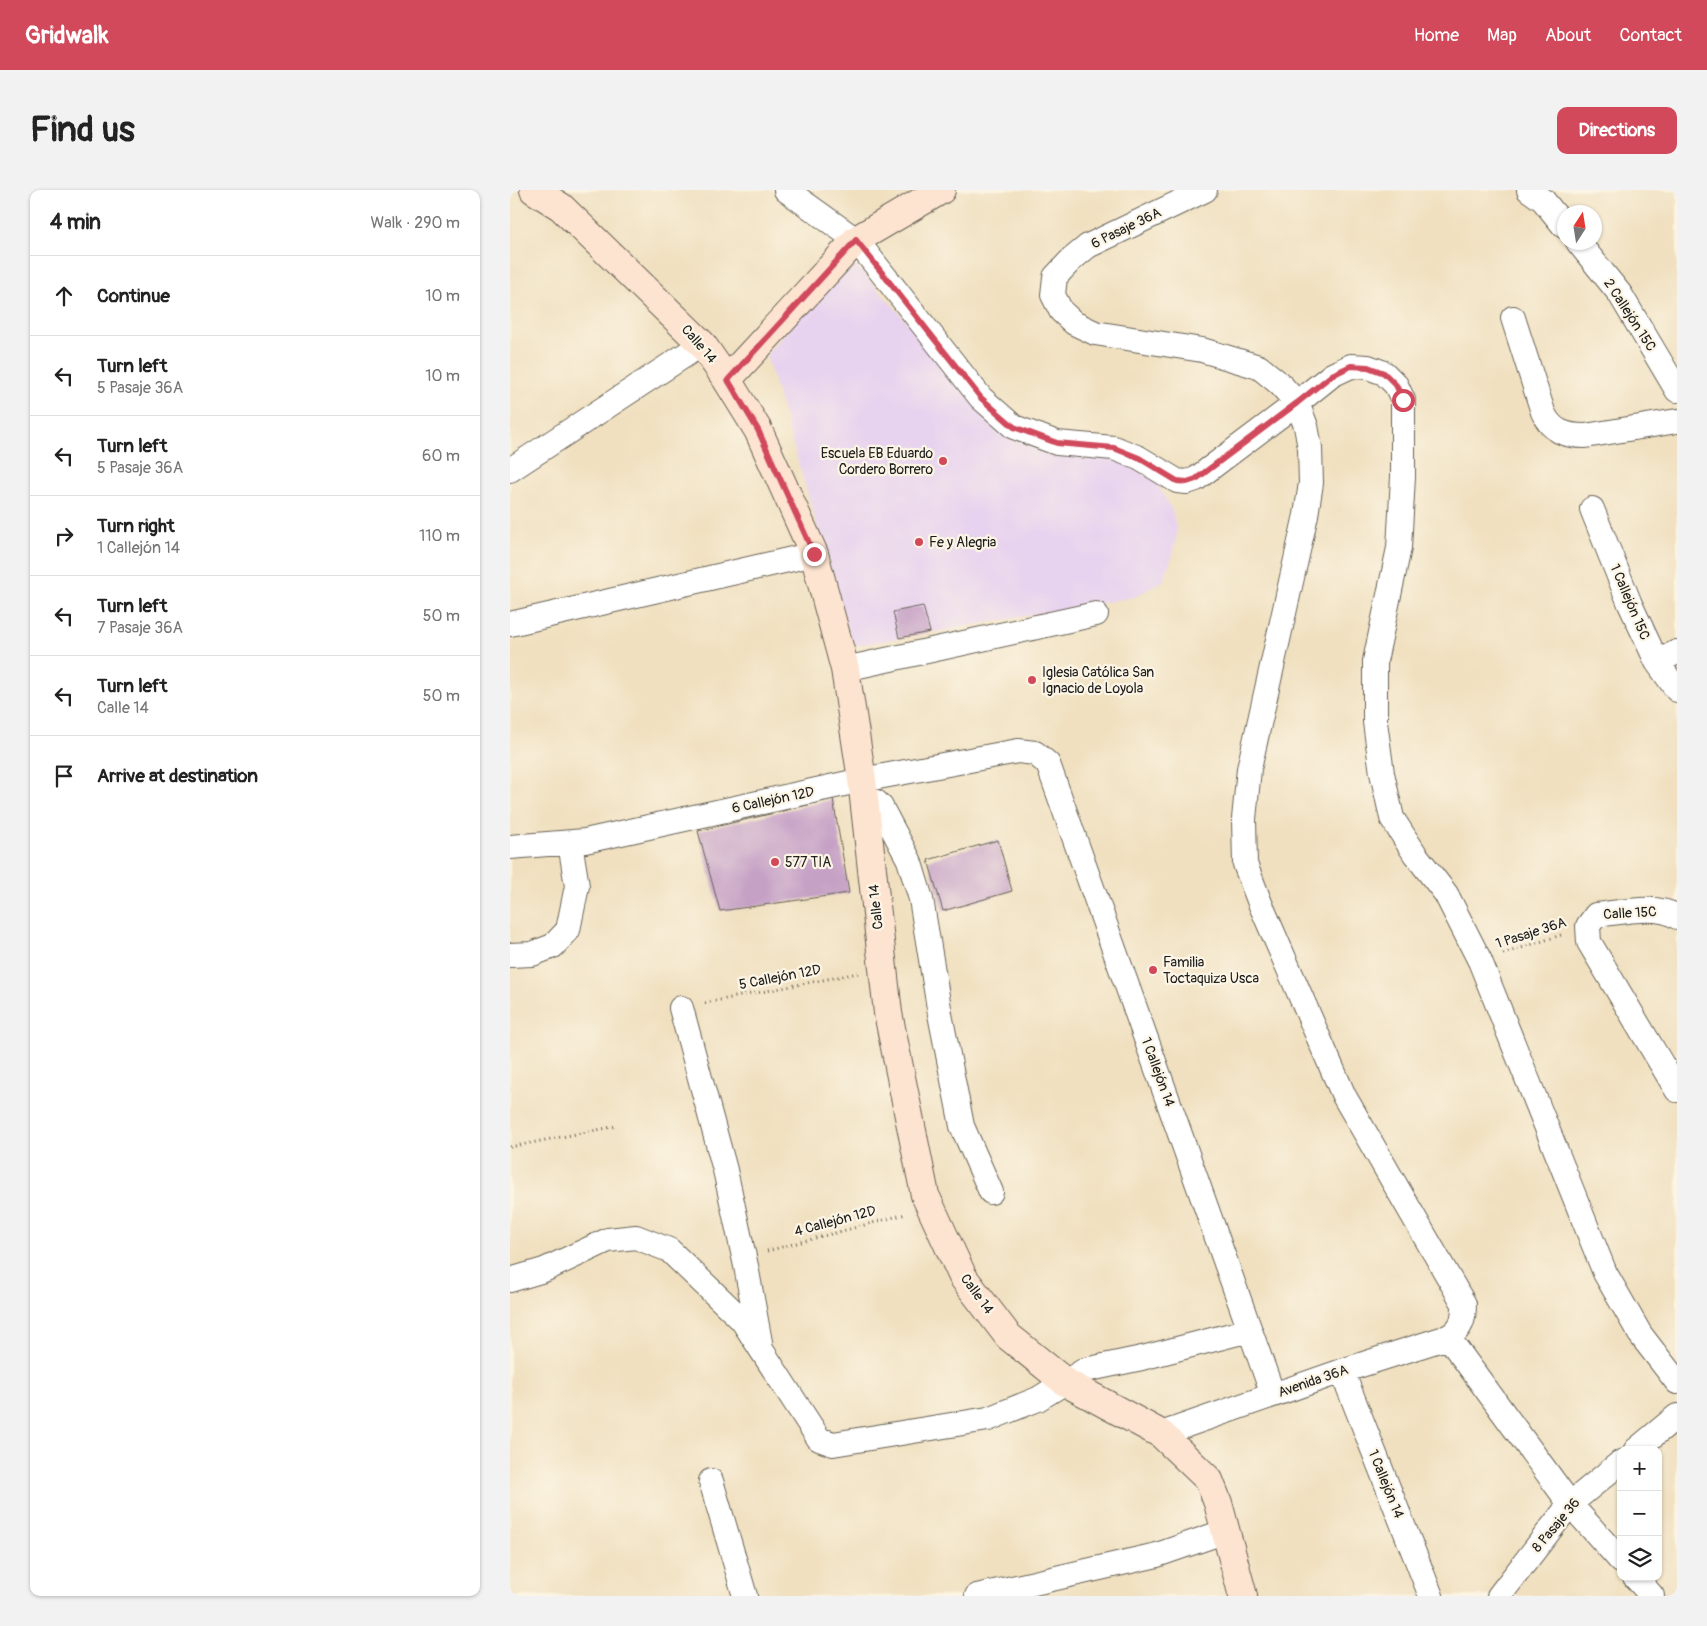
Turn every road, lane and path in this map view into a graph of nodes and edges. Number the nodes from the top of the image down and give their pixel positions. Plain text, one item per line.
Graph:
1 (534, 190) edge
2 (786, 190) edge
3 (941, 190) edge
4 (1205, 190) edge
5 (1529, 190) edge
6 (1557, 217) edge
7 (856, 240) junction
8 (1584, 250) edge
9 (1513, 318) dead end
10 (702, 344) junction
11 (728, 380) junction
12 (1677, 390) edge
13 (1297, 403) junction
14 (1677, 421) edge
15 (510, 470) edge
16 (1592, 509) dead end
17 (814, 554) junction
18 (1096, 614) dead end
19 (510, 624) edge
20 (1667, 657) edge
21 (845, 669) junction
22 (1677, 690) edge
23 (1035, 753) joint
24 (863, 788) junction
25 (570, 843) junction
26 (510, 847) edge
27 (1677, 917) edge
28 (1588, 926) junction
29 (510, 955) edge
30 (1480, 961) junction
31 (883, 968) junction
32 (681, 1008) joint
33 (1677, 1090) edge
34 (617, 1126) dead end
35 (510, 1147) edge
36 (991, 1192) dead end
37 (931, 1207) junction
38 (744, 1257) junction
39 (510, 1280) edge
40 (1250, 1330) junction
41 (1455, 1331) junction
42 (762, 1351) junction
43 (1342, 1371) junction
44 (1065, 1382) junction
45 (1677, 1382) edge
46 (1273, 1395) junction
47 (1677, 1416) edge
48 (1161, 1434) junction
49 (1641, 1446) edge
50 (1617, 1465) edge
51 (711, 1481) dead end
52 (1570, 1504) junction
53 (1226, 1531) junction
54 (1617, 1557) edge
55 (1639, 1581) edge
56 (745, 1596) edge
57 (977, 1596) edge
58 (1244, 1596) edge
59 (1431, 1596) edge
60 (1500, 1596) edge
61 (1652, 1596) edge

1 - 10 street, Calle 14
2 - 7 street
3 - 7 street
4 - 13 street, 6 Pasaje 36A
5 - 6 street
7 - 11 street
7 - 13 street
8 - 12 street, 2 Callejón 15C
9 - 14 street
10 - 11 street, Calle 14
10 - 15 street
11 - 17 street, Calle 14
13 - 30 street
13 - 41 street
16 - 20 street, 1 Callejón 15C
17 - 19 street
17 - 21 street, Calle 14
18 - 21 street
20 - 22 street, 1 Callejón 15C
21 - 24 street, Calle 14
23 - 24 street, 6 Callejón 12D
23 - 40 street, 1 Callejón 14
24 - 25 street, 6 Callejón 12D
24 - 31 street, Calle 14
24 - 36 street
25 - 26 street, 6 Callejón 12D
25 - 29 street
27 - 28 street, Calle 15C
28 - 30 path, 1 Pasaje 36A
28 - 33 street
30 - 45 street
31 - 32 path, 5 Callejón 12D
31 - 37 street, Calle 14
32 - 38 street
34 - 35 path
37 - 38 path, 4 Callejón 12D
37 - 44 street, Calle 14
38 - 42 street
39 - 42 street
40 - 44 street
40 - 46 street, 1 Callejón 14
41 - 43 street, Avenida 36A
41 - 52 street
42 - 44 street
43 - 46 street, Avenida 36A
43 - 59 street, 1 Callejón 14
44 - 48 street, Calle 14
46 - 48 street, Avenida 36A
47 - 49 street
48 - 53 street, Calle 14
50 - 52 street, 8 Pasaje 36
51 - 56 street
52 - 54 street
52 - 60 street, 8 Pasaje 36
53 - 57 street
53 - 58 street, Calle 14
55 - 61 street

